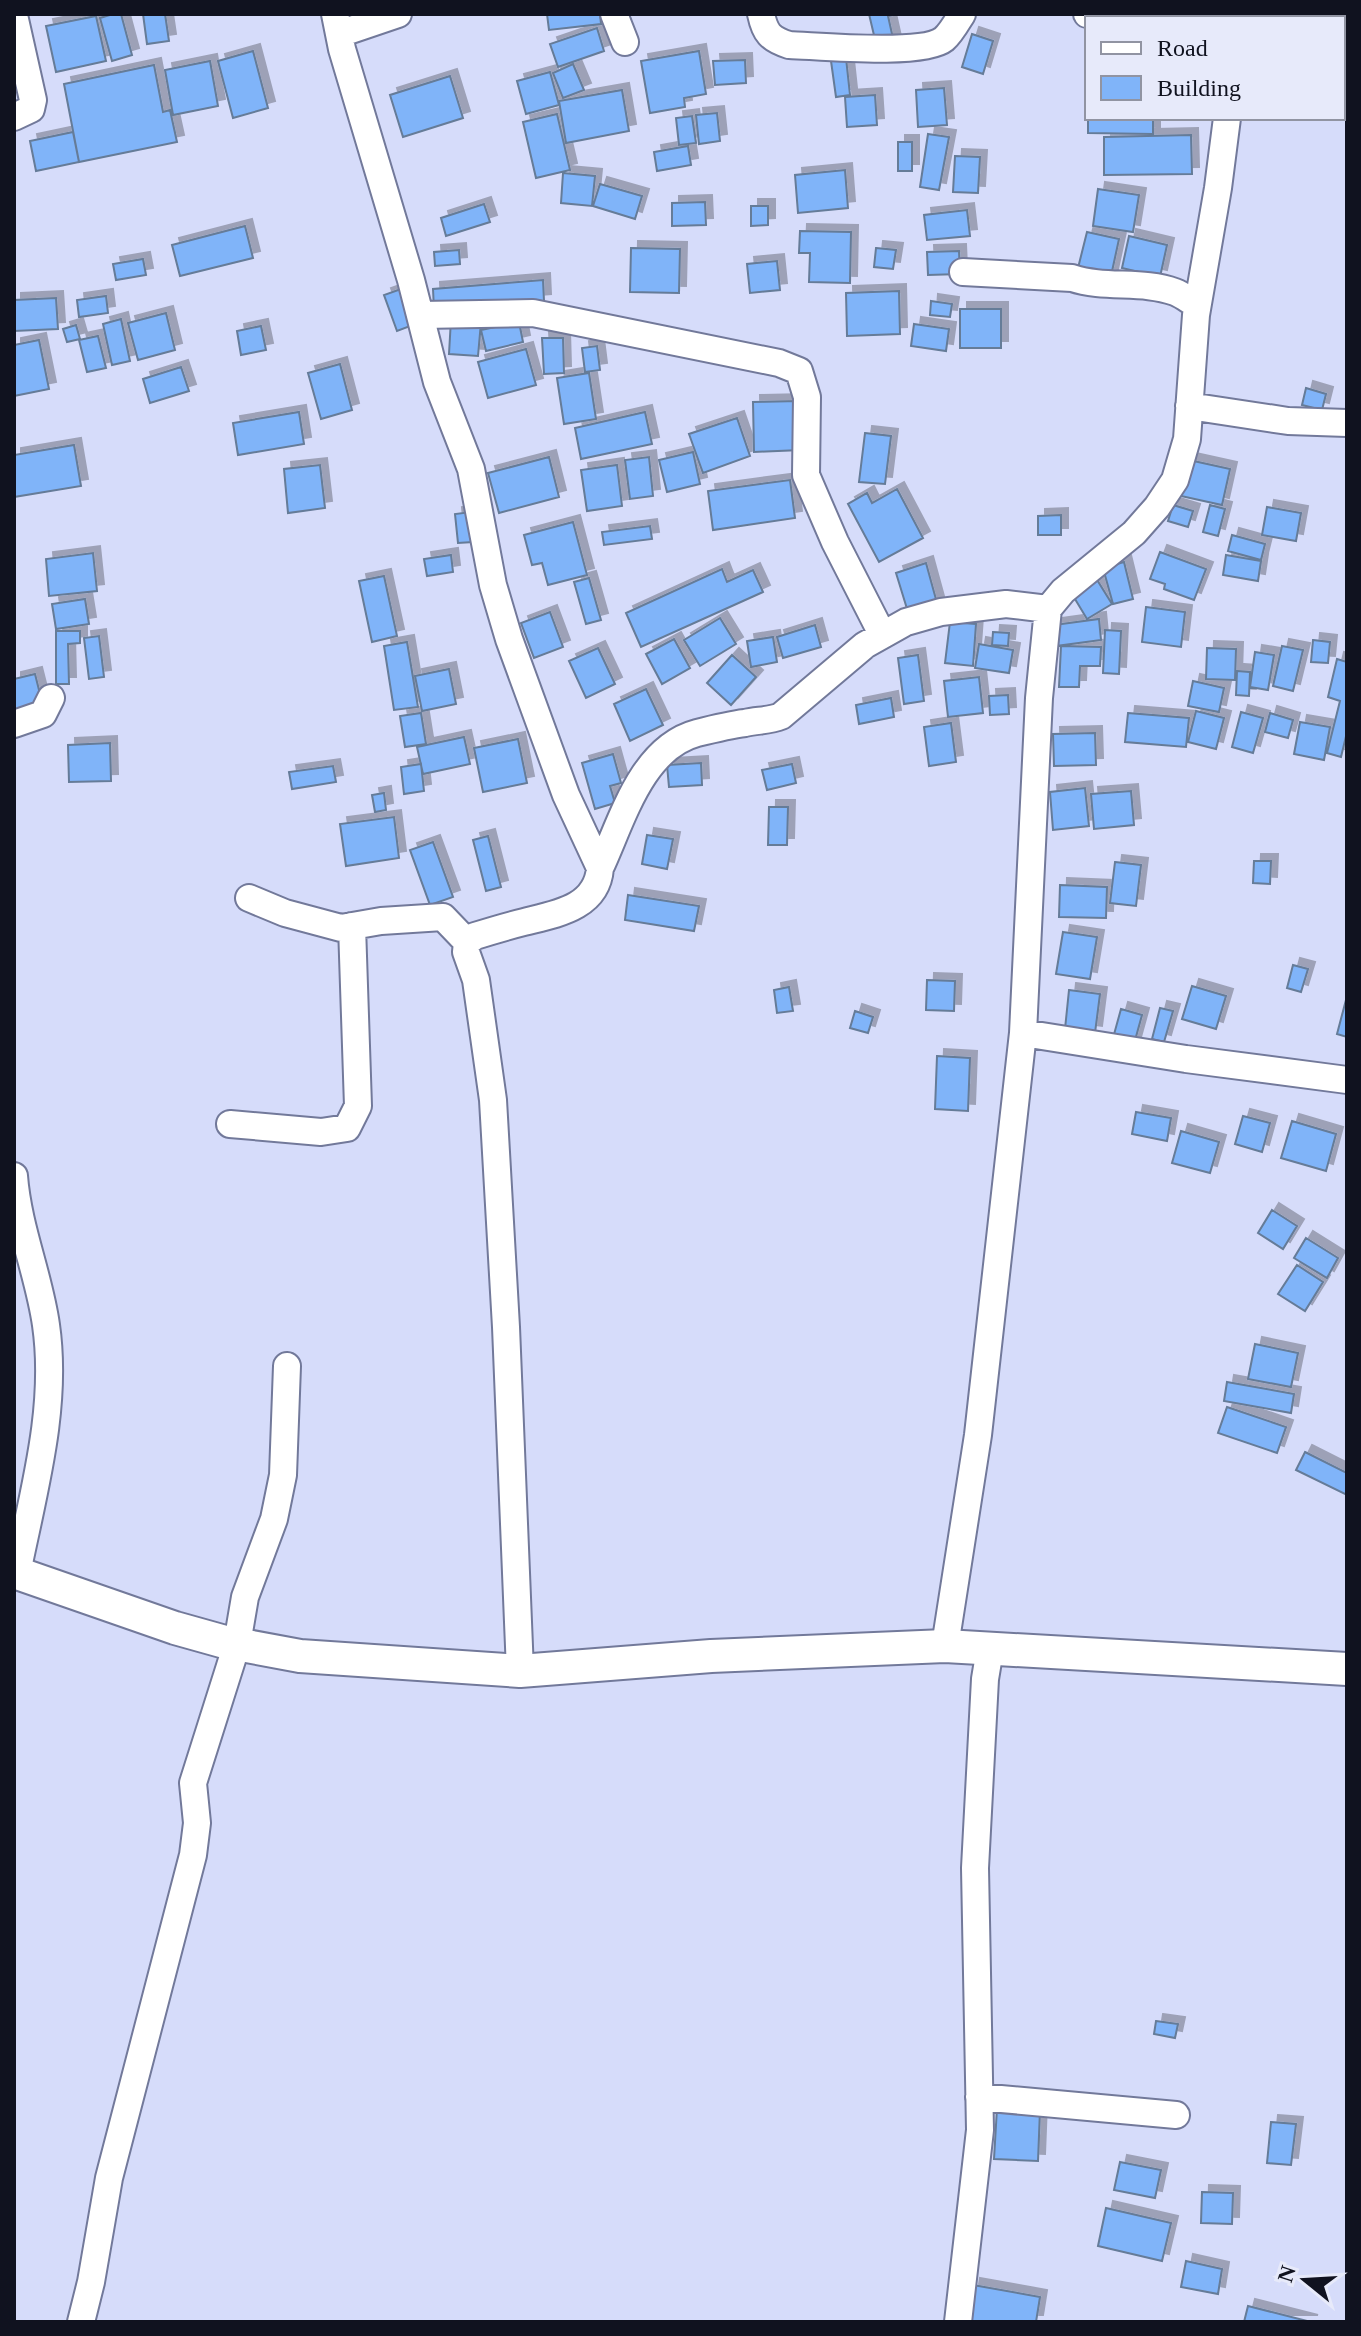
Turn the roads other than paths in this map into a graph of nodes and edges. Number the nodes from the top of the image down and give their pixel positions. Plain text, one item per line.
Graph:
1 (398, 14) edge
2 (614, 14) edge
3 (761, 14) edge
4 (962, 14) edge
5 (1087, 14) edge
6 (1096, 14) edge
7 (14, 15) edge
8 (337, 24) edge
9 (625, 42) dead end
10 (14, 117) edge
11 (1227, 120) edge
12 (963, 272) dead end
13 (1197, 305) junction
14 (421, 315) junction
15 (1189, 406) junction
16 (1347, 423) edge
17 (1048, 609) junction
18 (882, 634) junction
19 (51, 698) dead end
20 (14, 724) edge
21 (600, 868) junction
22 (249, 898) dead end
23 (352, 926) junction
24 (467, 942) junction
25 (1023, 1033) junction
26 (1347, 1080) edge
27 (230, 1124) dead end
28 (14, 1176) edge
29 (287, 1366) dead end
30 (16, 1573) edge
31 (237, 1644) junction
32 (945, 1646) junction
33 (990, 1649) junction
34 (1347, 1669) edge
35 (520, 1671) junction
36 (979, 2097) junction
37 (1176, 2115) dead end
38 (81, 2322) edge
39 (958, 2322) edge

1 - 8 street
2 - 9 street
3 - 4 street
5 - 6 street
7 - 10 street
8 - 14 street
11 - 13 street
12 - 13 street
13 - 15 street
14 - 18 street
14 - 21 street
15 - 16 street
15 - 17 street
17 - 18 street
17 - 25 street
18 - 21 street
19 - 20 street
21 - 24 street
22 - 23 street
23 - 24 street
23 - 27 street
24 - 35 street
25 - 26 street
25 - 32 street
28 - 30 street
29 - 31 street
30 - 31 street
31 - 35 street
31 - 38 street
32 - 33 street
32 - 35 street
33 - 34 street
33 - 36 street
36 - 37 street
36 - 39 street

